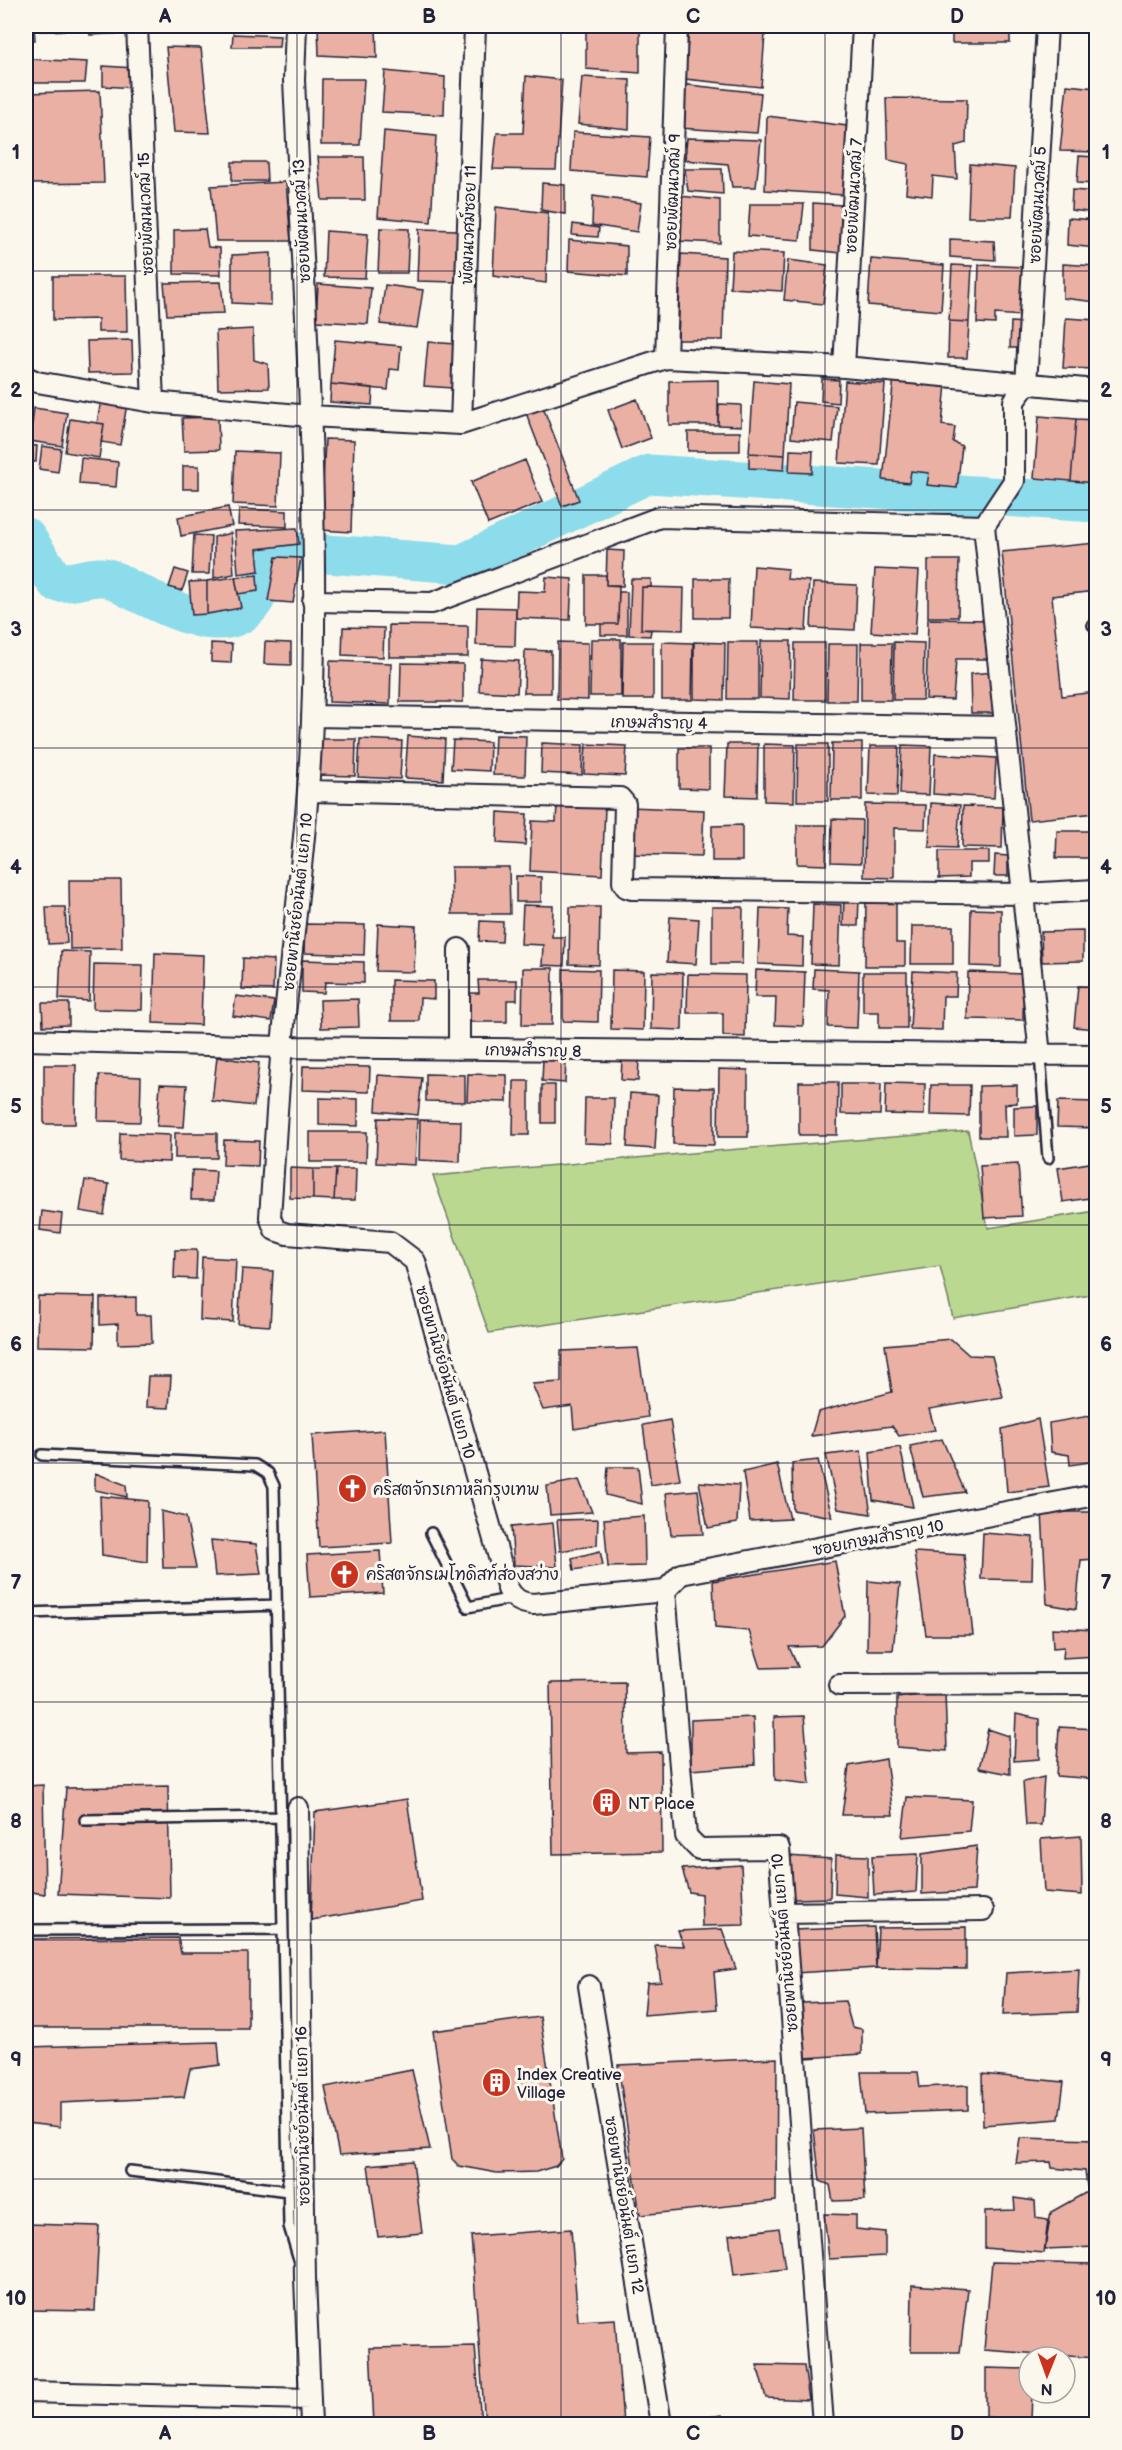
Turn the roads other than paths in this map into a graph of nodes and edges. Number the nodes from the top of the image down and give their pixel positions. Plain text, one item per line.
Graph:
1 (137, 26) edge
2 (296, 26) edge
3 (475, 26) edge
4 (678, 26) edge
5 (863, 26) edge
6 (1047, 26) edge
7 (666, 358) junction
8 (844, 367) junction
9 (26, 377) edge
10 (1026, 385) junction
11 (1096, 390) edge
12 (153, 402) junction
13 (310, 416) junction
14 (461, 424) junction
15 (984, 526) junction
16 (312, 530) joint
17 (313, 601) junction
18 (312, 717) junction
19 (1005, 727) junction
20 (309, 791) junction
21 (1096, 890) edge
22 (1023, 894) junction
23 (459, 949) dead end
24 (26, 1040) edge
25 (282, 1047) junction
26 (459, 1049) junction
27 (1040, 1055) junction
28 (1096, 1055) edge
29 (1048, 1158) dead end
30 (42, 1455) dead end
31 (1096, 1495) edge
32 (431, 1533) dead end
33 (665, 1591) junction
34 (513, 1598) junction
35 (277, 1605) junction
36 (26, 1613) edge
37 (1096, 1684) edge
38 (839, 1685) dead end
39 (290, 1812) junction
40 (84, 1820) dead end
41 (983, 1910) dead end
42 (783, 1914) junction
43 (283, 1929) junction
44 (26, 1930) edge
45 (589, 1986) dead end
46 (130, 2171) dead end
47 (288, 2191) junction
48 (305, 2278) junction
49 (26, 2392) edge
50 (310, 2399) junction
51 (311, 2424) edge
52 (661, 2424) edge
53 (823, 2424) edge

1 - 12 street, ซอยพัฒนเวศม์ 15
2 - 13 street, ซอยพัฒนเวศม์ 13
3 - 14 street, พัฒนเวศม์ซอย 11
4 - 7 street, ซอยพัฒนเวศม์ 9
5 - 8 street, ซอยพัฒนเวศม์ 7
6 - 10 street, ซอยพัฒนเวศม์ 5
7 - 8 street
7 - 14 street
8 - 10 street
9 - 12 street
10 - 11 street
10 - 15 street
12 - 13 street
13 - 14 street
13 - 16 street, ซอยพัฒนเวศม์ 13
15 - 17 street
15 - 19 street
16 - 17 street, ซอยพานิชย์อนันต์ แยก 10
17 - 18 street, ซอยพานิชย์อนันต์ แยก 10
18 - 19 street, เกษมสำราญ 4
18 - 20 street, ซอยพานิชย์อนันต์ แยก 10
19 - 22 street
20 - 22 street
20 - 25 street, ซอยพานิชย์อนันต์ แยก 10
21 - 22 street
22 - 27 street
23 - 26 street
24 - 25 street, เกษมสำราญ 8
25 - 26 street, เกษมสำราญ 8
25 - 34 street, ซอยพานิชย์อนันต์ แยก 10
26 - 27 street, เกษมสำราญ 8
27 - 28 street, เกษมสำราญ 8
27 - 29 lane
30 - 35 lane
31 - 33 street, ซอยเกษมสำราญ 10
32 - 34 lane
33 - 34 street
33 - 42 street, ซอยพานิชย์อนันต์ แยก 10
35 - 36 lane
35 - 39 lane
37 - 38 street
39 - 40 lane
39 - 43 lane
39 - 48 street, ซอยพานิชย์อนันต์ แยก 16
41 - 42 street
42 - 53 street, ซอยพานิชย์อนันต์ แยก 10
43 - 44 lane
43 - 47 lane
45 - 52 street, ซอยพานิชย์อนันต์ แยก 12
46 - 47 lane
47 - 48 lane
48 - 50 street, ซอยพานิชย์อนันต์ แยก 16
49 - 50 street
50 - 51 street, ซอยพานิชย์อนันต์ แยก 16

